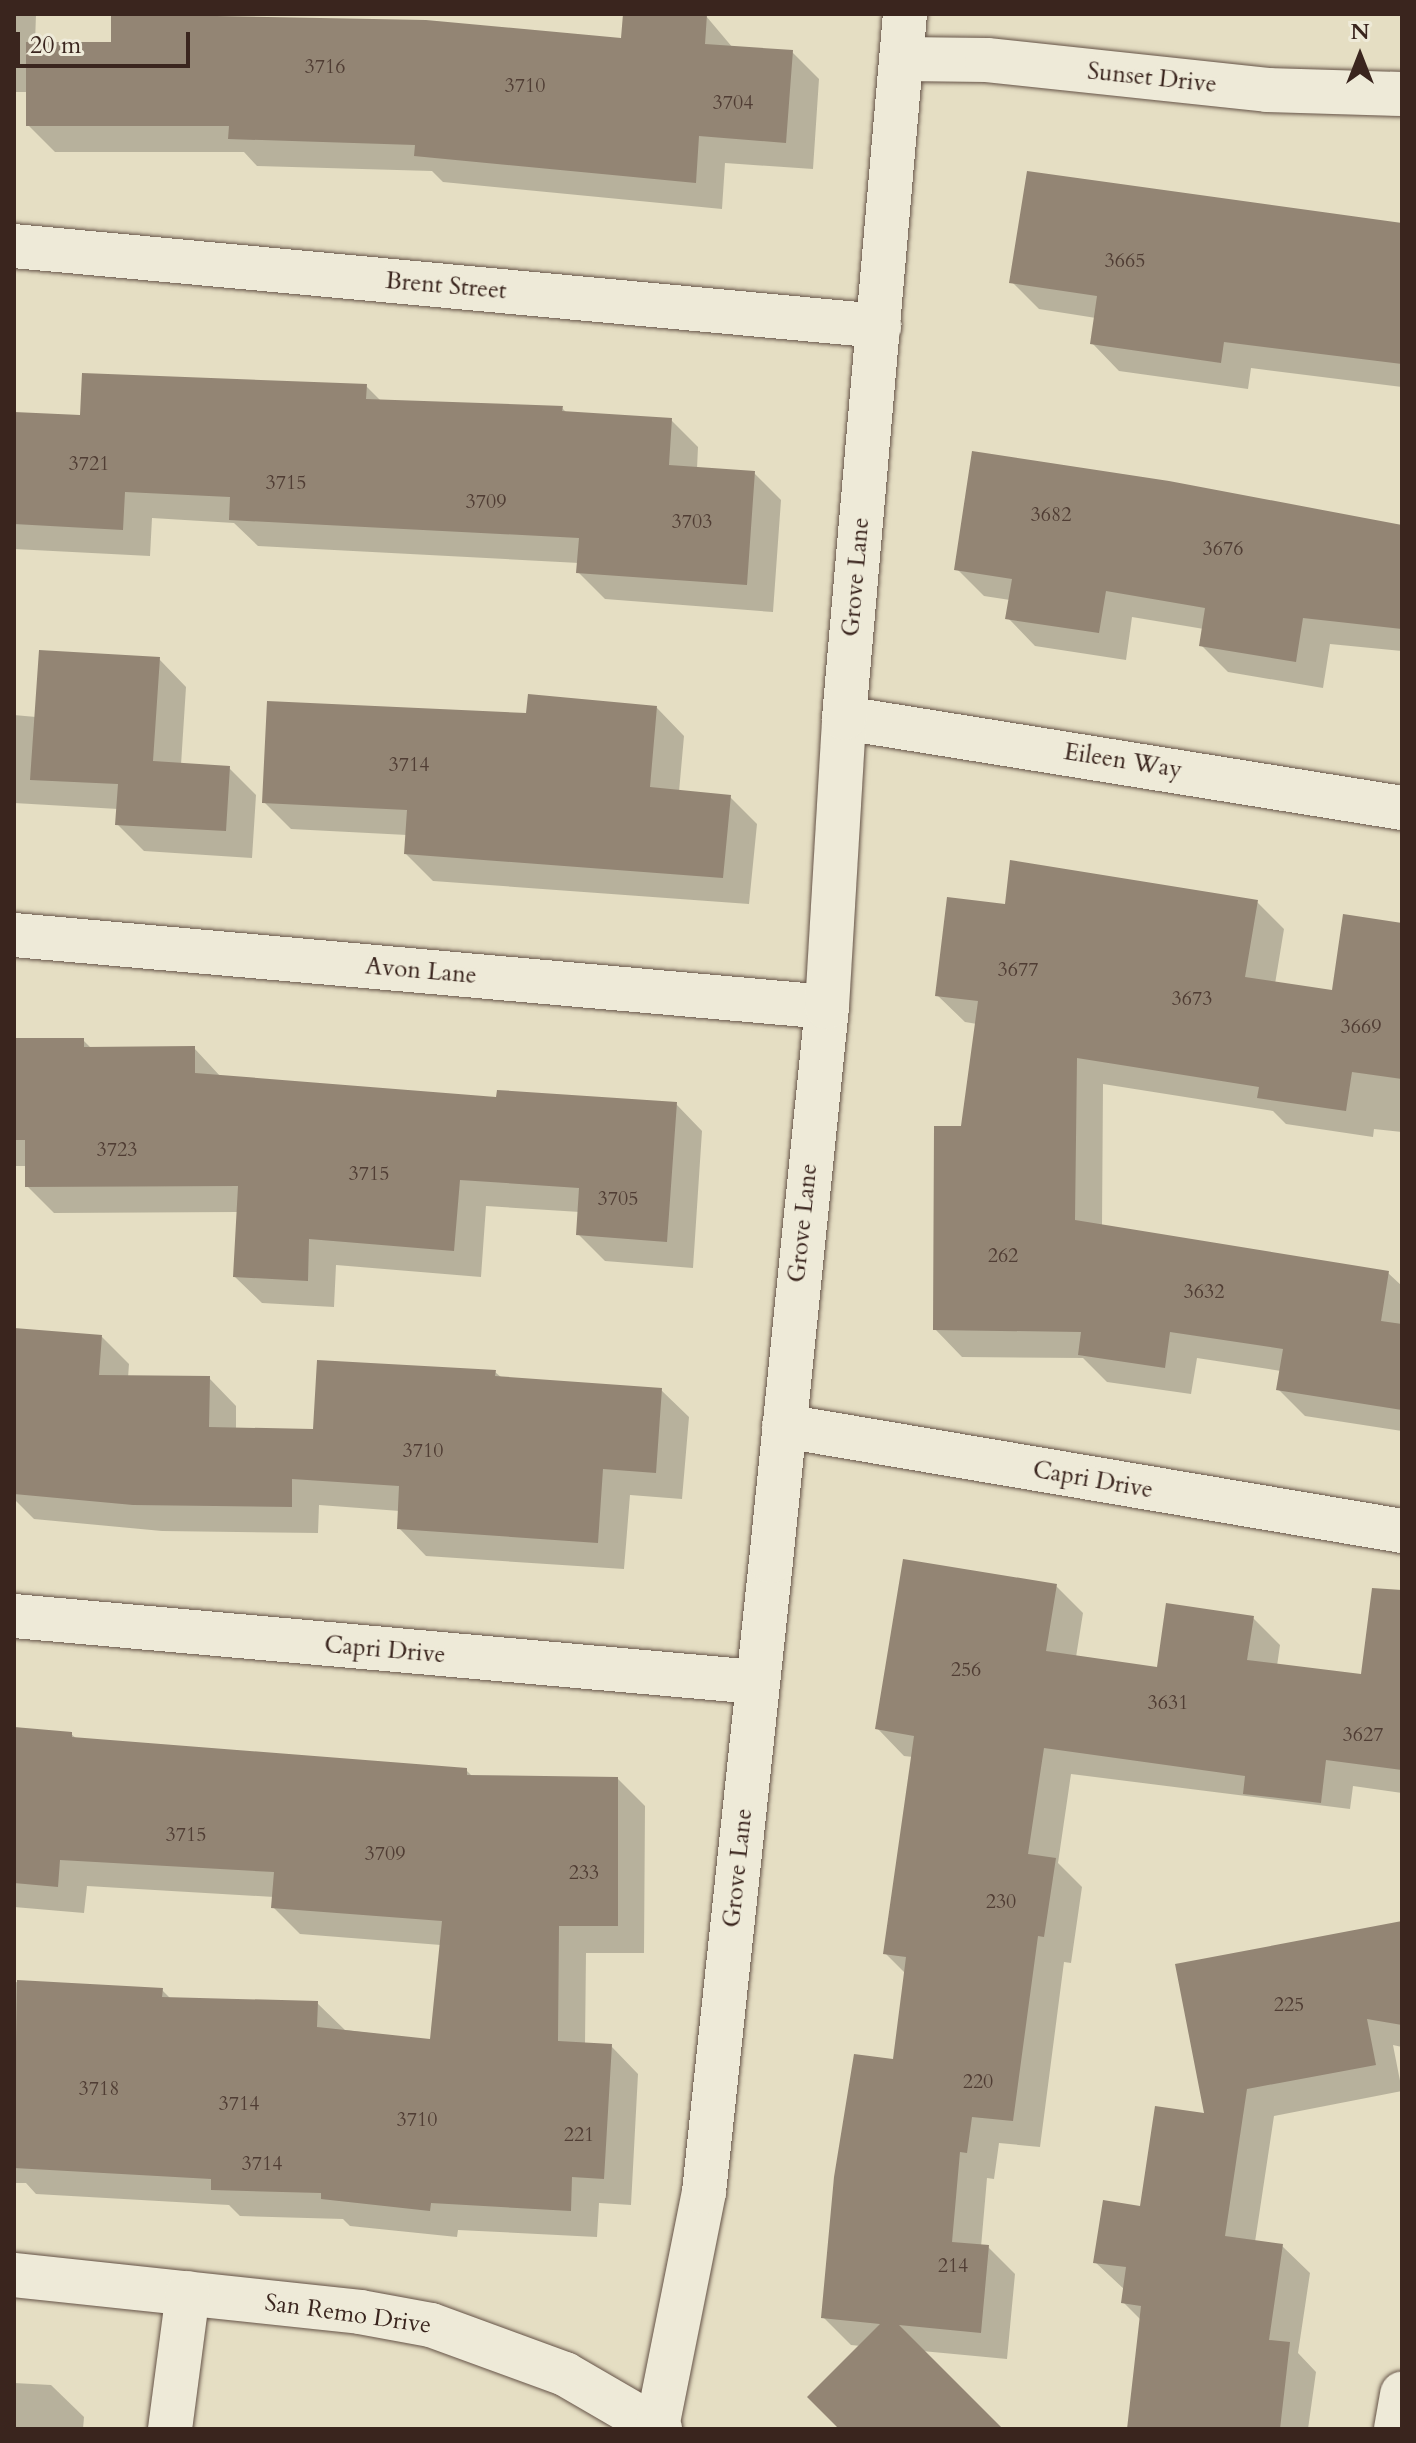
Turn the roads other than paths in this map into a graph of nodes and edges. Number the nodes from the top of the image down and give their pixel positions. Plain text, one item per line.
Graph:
1 (905, 14) edge
2 (902, 59) junction
3 (1402, 94) edge
4 (14, 246) edge
5 (879, 326) junction
6 (844, 718) junction
7 (1402, 808) edge
8 (14, 935) edge
9 (827, 1007) junction
10 (784, 1426) junction
11 (1402, 1531) edge
12 (14, 1616) edge
13 (757, 1682) junction
14 (14, 2275) edge
15 (188, 2293) junction
16 (1402, 2394) edge
17 (659, 2428) edge
18 (170, 2429) edge
19 (1396, 2429) edge

1 - 2 street, Grove Lane
2 - 3 street, Sunset Drive
2 - 5 street, Grove Lane
4 - 5 street, Brent Street
5 - 6 street, Grove Lane
6 - 7 street, Eileen Way
6 - 9 street, Grove Lane
8 - 9 street, Avon Lane
9 - 10 street, Grove Lane
10 - 11 street, Capri Drive
10 - 13 street, Grove Lane
12 - 13 street, Capri Drive
13 - 17 street, Grove Lane
14 - 15 street, San Remo Drive
15 - 17 street, San Remo Drive
15 - 18 street
16 - 19 street

